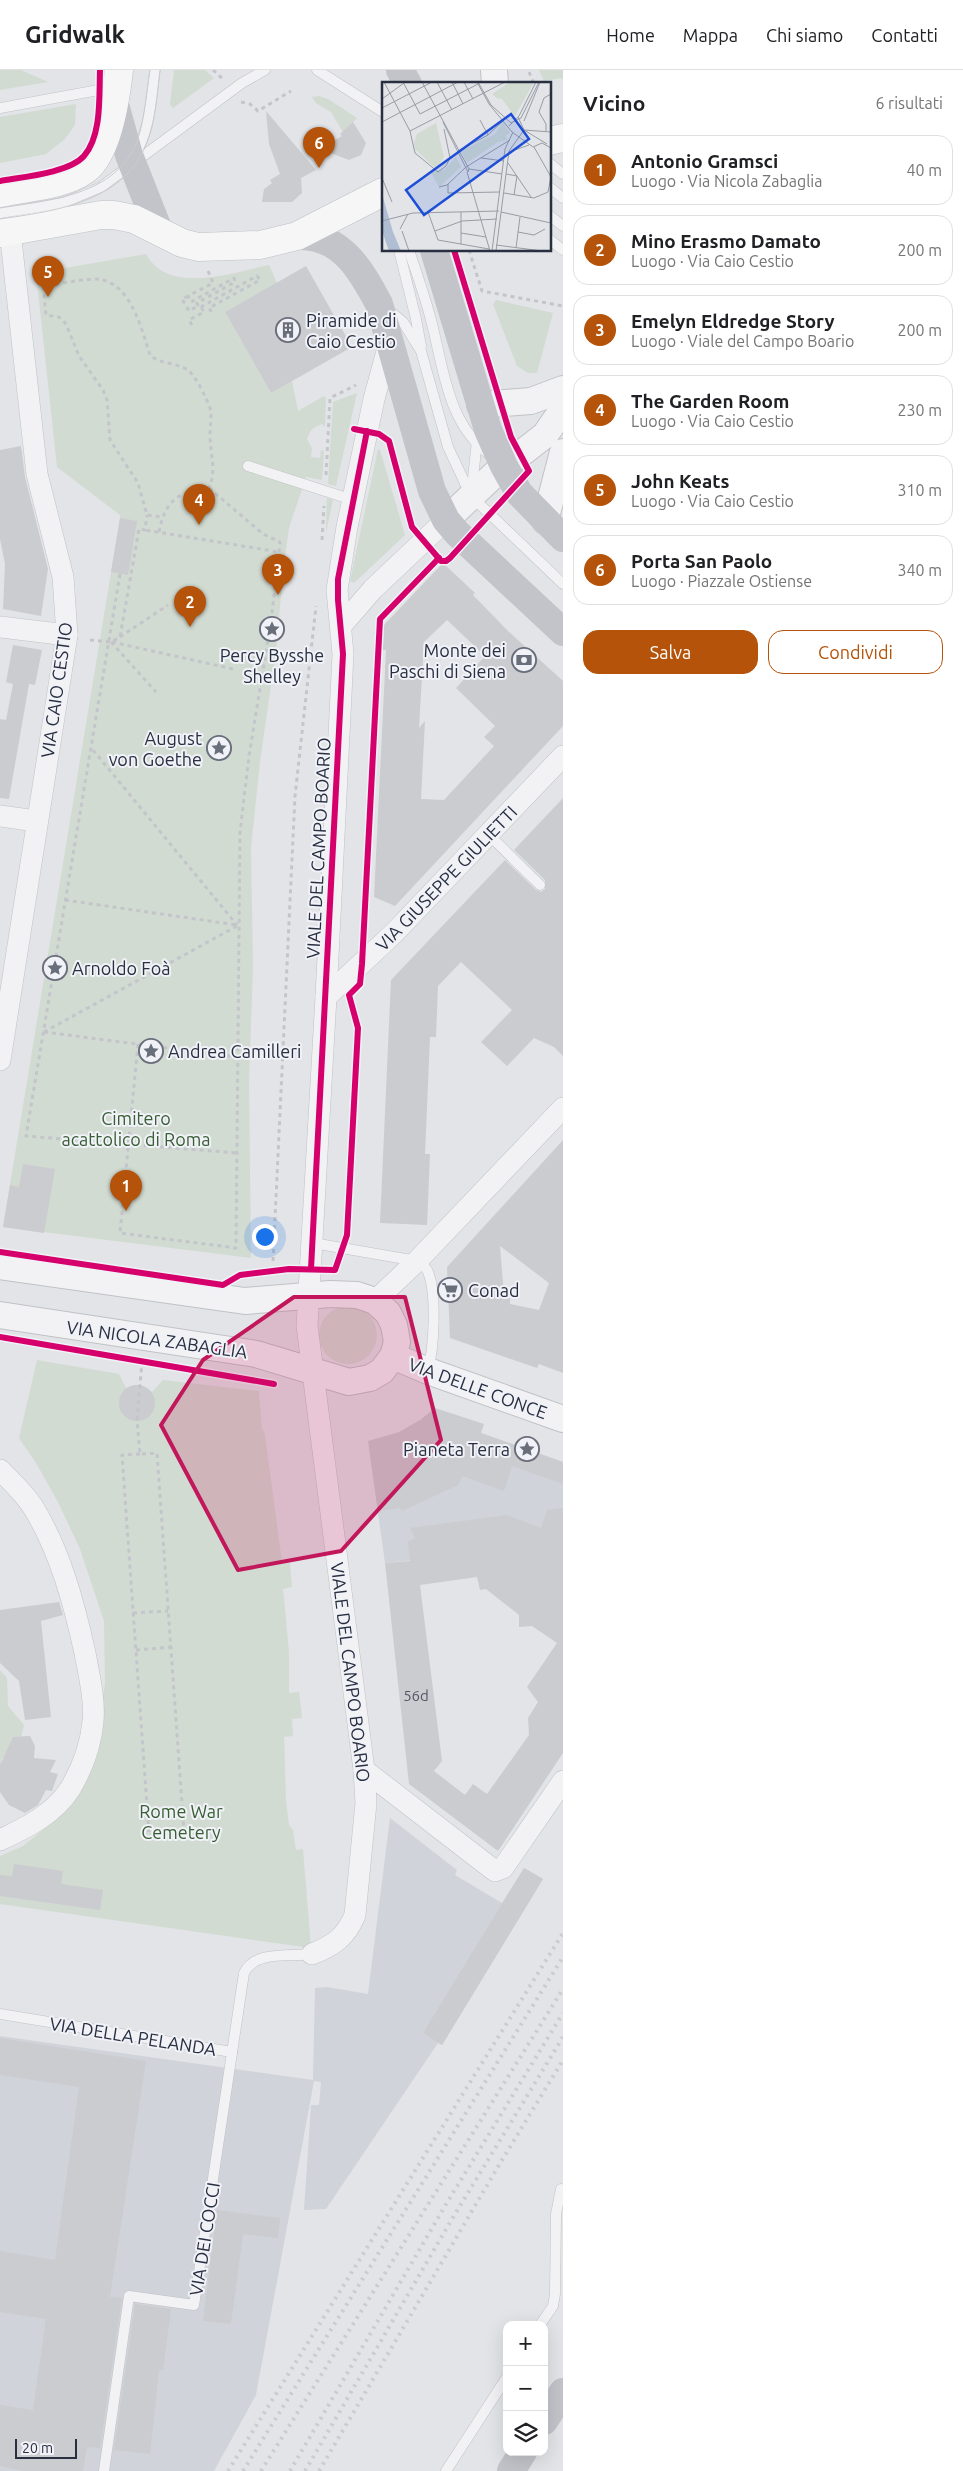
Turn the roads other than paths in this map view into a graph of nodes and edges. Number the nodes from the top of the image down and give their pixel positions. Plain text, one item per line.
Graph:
1 (154, 70) edge
2 (265, 70) edge
3 (317, 70) edge
4 (400, 70) edge
5 (407, 82) edge
6 (117, 86) edge
7 (0, 108) edge
8 (382, 113) edge
9 (554, 143) edge
10 (129, 165) junction
11 (563, 174) edge
12 (550, 188) edge
13 (0, 192) edge
14 (382, 193) edge
15 (563, 198) edge
16 (550, 216) edge
17 (3, 226) edge
18 (563, 226) edge
19 (159, 231) junction
20 (297, 236) junction
21 (550, 240) edge
22 (563, 250) edge
23 (398, 251) edge
24 (410, 251) edge
25 (434, 251) edge
26 (379, 304) junction
27 (389, 344) junction
28 (421, 351) junction
29 (563, 389) edge
30 (480, 405) junction
31 (563, 409) edge
32 (477, 444) junction
33 (563, 452) edge
34 (248, 466) dead end
35 (504, 466) junction
36 (471, 496) junction
37 (353, 500) junction
38 (446, 520) junction
39 (554, 530) edge
40 (563, 584) edge
41 (341, 626) junction
42 (0, 627) edge
43 (563, 632) edge
44 (68, 635) junction
45 (563, 756) edge
46 (0, 816) edge
47 (36, 821) junction
48 (489, 835) junction
49 (540, 885) dead end
50 (326, 998) junction
51 (0, 1060) edge
52 (563, 1108) edge
53 (312, 1243) junction
54 (417, 1261) junction
55 (0, 1266) edge
56 (309, 1296) junction
57 (375, 1301) junction
58 (0, 1316) edge
59 (393, 1356) junction
60 (312, 1370) junction
61 (428, 1371) junction
62 (563, 1419) edge
63 (0, 1470) edge
64 (364, 1770) junction
65 (563, 1781) edge
66 (0, 1840) edge
67 (312, 1954) joint
68 (0, 2014) edge
69 (232, 2052) junction
70 (561, 2190) dead end
71 (563, 2259) edge
72 (555, 2273) junction
73 (543, 2321) edge
74 (503, 2383) edge
75 (563, 2392) edge
76 (548, 2415) edge
77 (520, 2456) edge
78 (104, 2471) edge
79 (446, 2471) edge
80 (511, 2471) edge

1 - 10 lane
2 - 10 lane
3 - 8 lane
4 - 5 main road
6 - 7 lane
6 - 10 main road
6 - 13 main road
9 - 11 lane
10 - 17 lane
10 - 19 main road
12 - 15 lane
14 - 20 main road
16 - 18 lane
17 - 19 main road
17 - 44 street, VIA CAIO CESTIO
19 - 20 main road
20 - 26 main road
21 - 22 lane
23 - 28 lane
24 - 32 lane
25 - 30 main road
26 - 27 main road
26 - 28 lane
27 - 37 street, VIALE DEL CAMPO BOARIO
27 - 38 main road
28 - 36 lane
29 - 30 street
30 - 32 lane
30 - 35 main road
31 - 35 street
32 - 35 lane
32 - 36 lane
33 - 39 street
34 - 37 lane
35 - 36 street
35 - 39 main road
36 - 38 street
36 - 40 lane
37 - 41 street, VIALE DEL CAMPO BOARIO
38 - 41 street
38 - 43 main road
41 - 50 street, VIALE DEL CAMPO BOARIO
42 - 44 street
44 - 47 street, VIA CAIO CESTIO
45 - 48 street, VIA GIUSEPPE GIULIETTI
46 - 47 street
47 - 51 street, VIA CAIO CESTIO
48 - 49 lane
48 - 50 street, VIA GIUSEPPE GIULIETTI
50 - 53 street, VIALE DEL CAMPO BOARIO
52 - 54 street
53 - 54 lane
53 - 56 street, VIALE DEL CAMPO BOARIO
54 - 57 street
54 - 61 lane
55 - 56 street
56 - 57 street
56 - 60 street
57 - 59 street
58 - 60 street, VIA NICOLA ZABAGLIA
59 - 60 street
59 - 61 street, VIA DELLE CONCE
60 - 64 street, VIALE DEL CAMPO BOARIO
61 - 62 street, VIA DELLE CONCE
63 - 66 street
64 - 65 street
64 - 67 street, VIALE DEL CAMPO BOARIO
67 - 69 lane, VIA DELLA PELANDA
68 - 69 lane, VIA DELLA PELANDA
69 - 78 lane, VIA DEI COCCI
70 - 72 lane
71 - 72 lane
72 - 73 lane
74 - 79 lane
75 - 76 main road
77 - 80 main road

